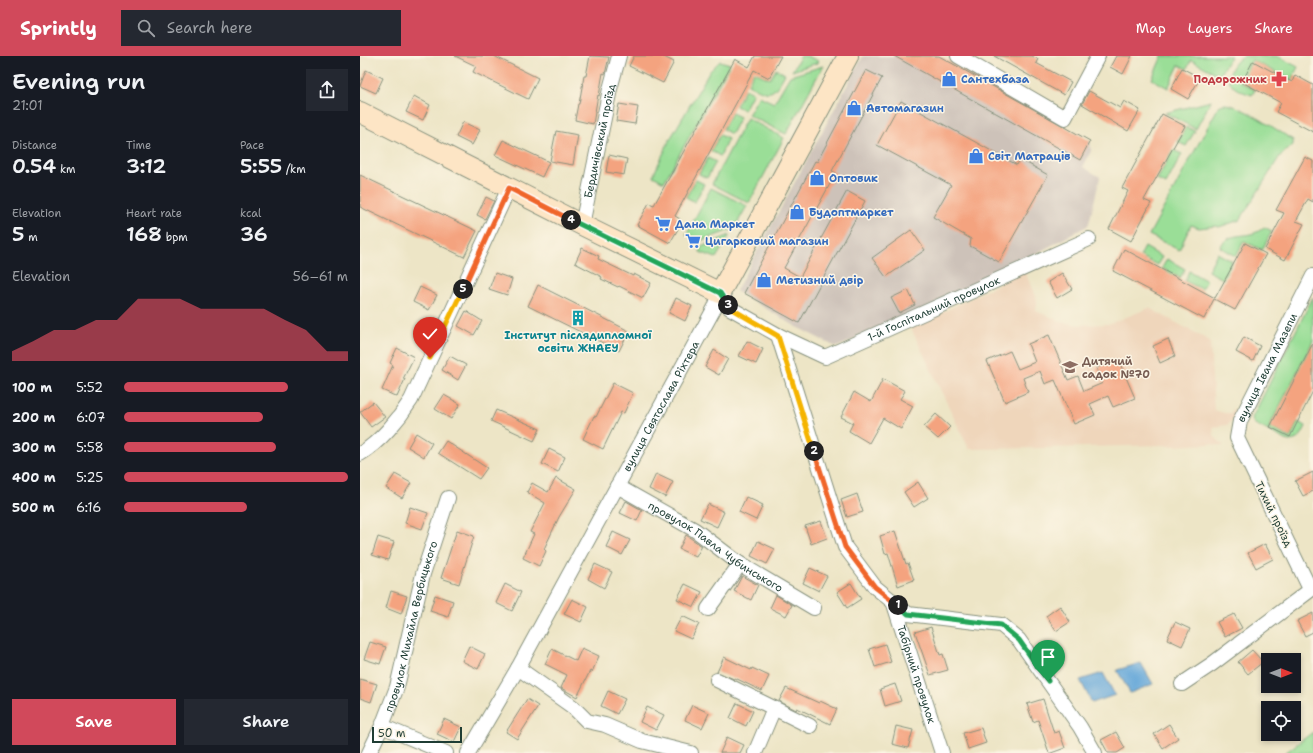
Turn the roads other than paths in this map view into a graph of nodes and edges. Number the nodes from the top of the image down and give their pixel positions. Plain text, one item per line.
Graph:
1 (619, 56) edge
2 (848, 56) edge
3 (958, 56) edge
4 (1098, 56) edge
5 (360, 112) edge
6 (509, 188) junction
7 (582, 225) junction
8 (1089, 239) dead end
9 (1313, 276) edge
10 (720, 293) junction
11 (778, 336) junction
12 (1238, 438) joint
13 (360, 454) edge
14 (618, 486) junction
15 (448, 498) dead end
16 (740, 564) junction
17 (1312, 588) edge
18 (892, 601) junction
19 (814, 608) dead end
20 (708, 609) dead end
21 (518, 668) junction
22 (717, 680) dead end
23 (1182, 684) dead end
24 (774, 708) junction
25 (382, 726) junction
26 (810, 726) dead end
27 (369, 753) edge
28 (446, 753) edge
29 (468, 753) edge
30 (691, 753) edge
31 (755, 753) edge
32 (942, 753) edge
33 (1095, 753) edge

1 - 7 street, Бердичівський проїзд
2 - 10 main road, вулиця Святослава Ріхтера
3 - 4 street
5 - 6 main road
6 - 7 main road
6 - 13 street
7 - 10 main road
8 - 11 street, 1-й Госпітальний провулок
9 - 12 street, вулиця Івана Мазепи
10 - 11 street, 1-й Госпітальний провулок
10 - 14 street, вулиця Святослава Ріхтера
11 - 18 street
12 - 17 street, Тихий проїзд
14 - 16 street, провулок Павла Чубинського
14 - 21 street, вулиця Святослава Ріхтера
15 - 25 street, провулок Михайла Вербицького
16 - 19 street, провулок Павла Чубинського
16 - 20 street
17 - 23 street, Тихий проїзд
18 - 32 street, Табірний провулок
18 - 33 street
21 - 29 street, вулиця Святослава Ріхтера
21 - 30 street
22 - 24 street
24 - 26 street
24 - 31 street
25 - 27 street, провулок Михайла Вербицького
25 - 28 street

